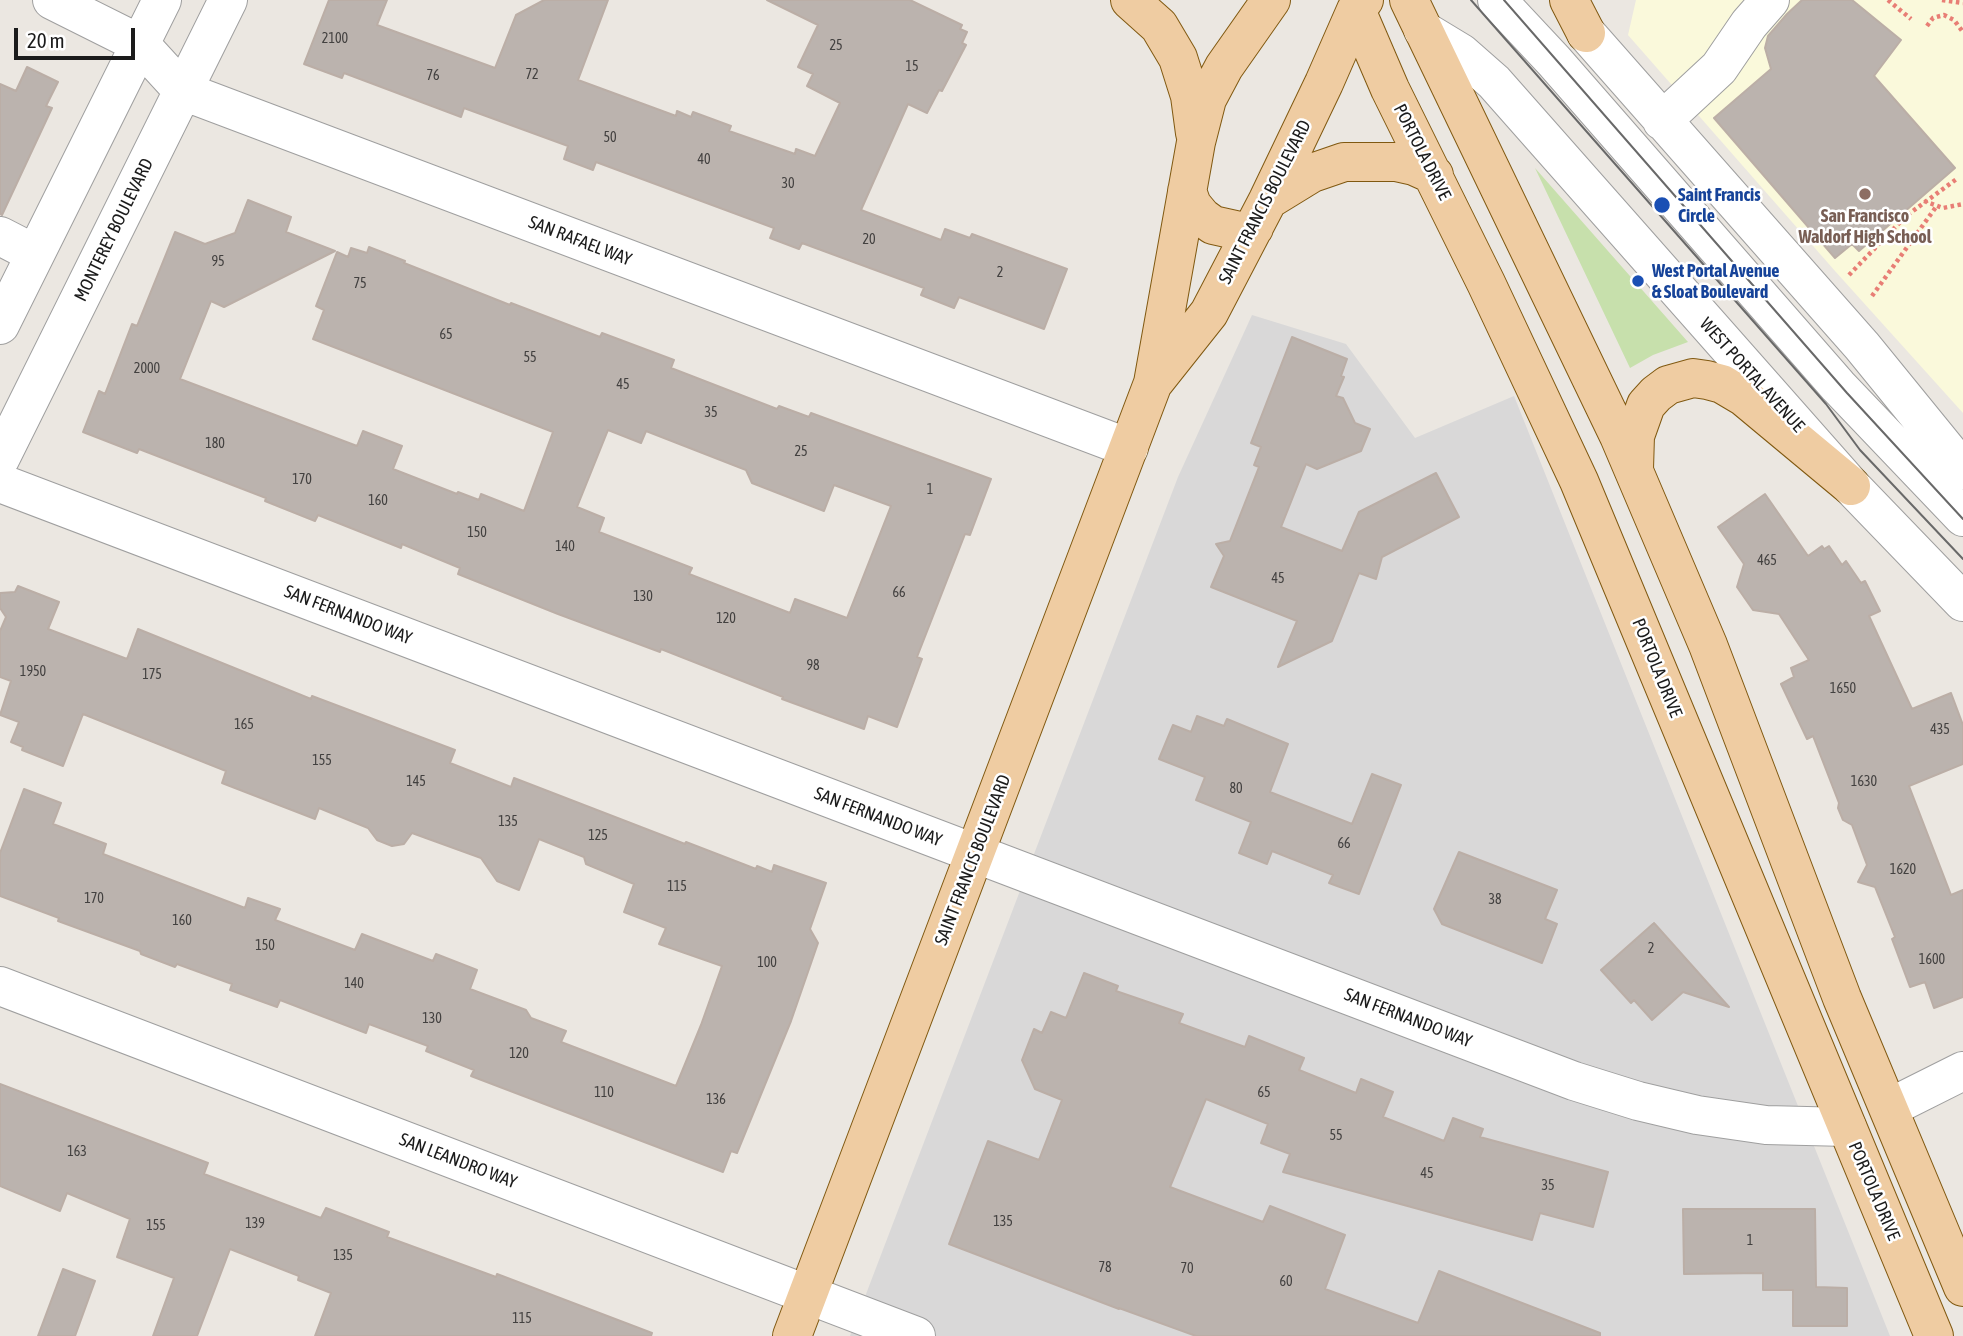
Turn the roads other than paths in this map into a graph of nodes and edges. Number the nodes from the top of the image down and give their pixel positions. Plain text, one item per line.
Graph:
1 (52, 0) edge
2 (162, 0) edge
3 (228, 0) edge
4 (1130, 0) edge
5 (1271, 0) edge
6 (1497, 0) edge
7 (1569, 0) edge
8 (1770, 0) edge
9 (1354, 3) edge
10 (1416, 15) edge
11 (1586, 33) joint
12 (140, 44) junction
13 (183, 91) junction
14 (1662, 121) junction
15 (1196, 142) junction
16 (1434, 175) junction
17 (1187, 191) junction
18 (1261, 214) junction
19 (0, 236) edge
20 (35, 254) junction
21 (0, 325) edge
22 (1153, 383) junction
23 (1129, 448) junction
24 (0, 459) edge
25 (1963, 470) edge
26 (1634, 471) junction
27 (0, 483) edge
28 (1851, 486) junction
29 (1963, 517) edge
30 (1963, 602) edge
31 (976, 853) junction
32 (0, 986) edge
33 (1963, 1071) edge
34 (1889, 1108) junction
35 (1847, 1127) junction
36 (1963, 1287) edge
37 (808, 1294) junction
38 (792, 1336) edge
39 (916, 1336) edge
40 (1934, 1336) edge

1 - 12 street, SAN RAFAEL WAY
2 - 12 street
3 - 13 street, MONTEREY BOULEVARD
4 - 15 main road
5 - 15 main road, SAINT FRANCIS BOULEVARD
6 - 29 street
7 - 11 main road
8 - 14 street
9 - 10 main road
9 - 16 main road, PORTOLA DRIVE
9 - 18 main road, SAINT FRANCIS BOULEVARD
10 - 26 main road
10 - 28 street, WEST PORTAL AVENUE
11 - 14 street
12 - 13 street, SAN RAFAEL WAY
12 - 20 street
13 - 23 street, SAN RAFAEL WAY
13 - 24 street, MONTEREY BOULEVARD
14 - 25 street
15 - 17 main road, SAINT FRANCIS BOULEVARD
16 - 18 main road
16 - 35 main road, PORTOLA DRIVE
17 - 18 main road
17 - 22 main road, SAINT FRANCIS BOULEVARD
18 - 22 main road, SAINT FRANCIS BOULEVARD
19 - 20 street
20 - 21 street
22 - 23 main road, SAINT FRANCIS BOULEVARD
23 - 31 main road, SAINT FRANCIS BOULEVARD
26 - 28 main road
26 - 34 main road
27 - 31 street, SAN FERNANDO WAY
28 - 30 street, WEST PORTAL AVENUE
31 - 35 street, SAN FERNANDO WAY
31 - 37 main road, SAINT FRANCIS BOULEVARD
32 - 37 street, SAN LEANDRO WAY
33 - 34 street
34 - 36 main road
35 - 40 main road, PORTOLA DRIVE
37 - 38 main road, SAINT FRANCIS BOULEVARD
37 - 39 street, SAN LEANDRO WAY

